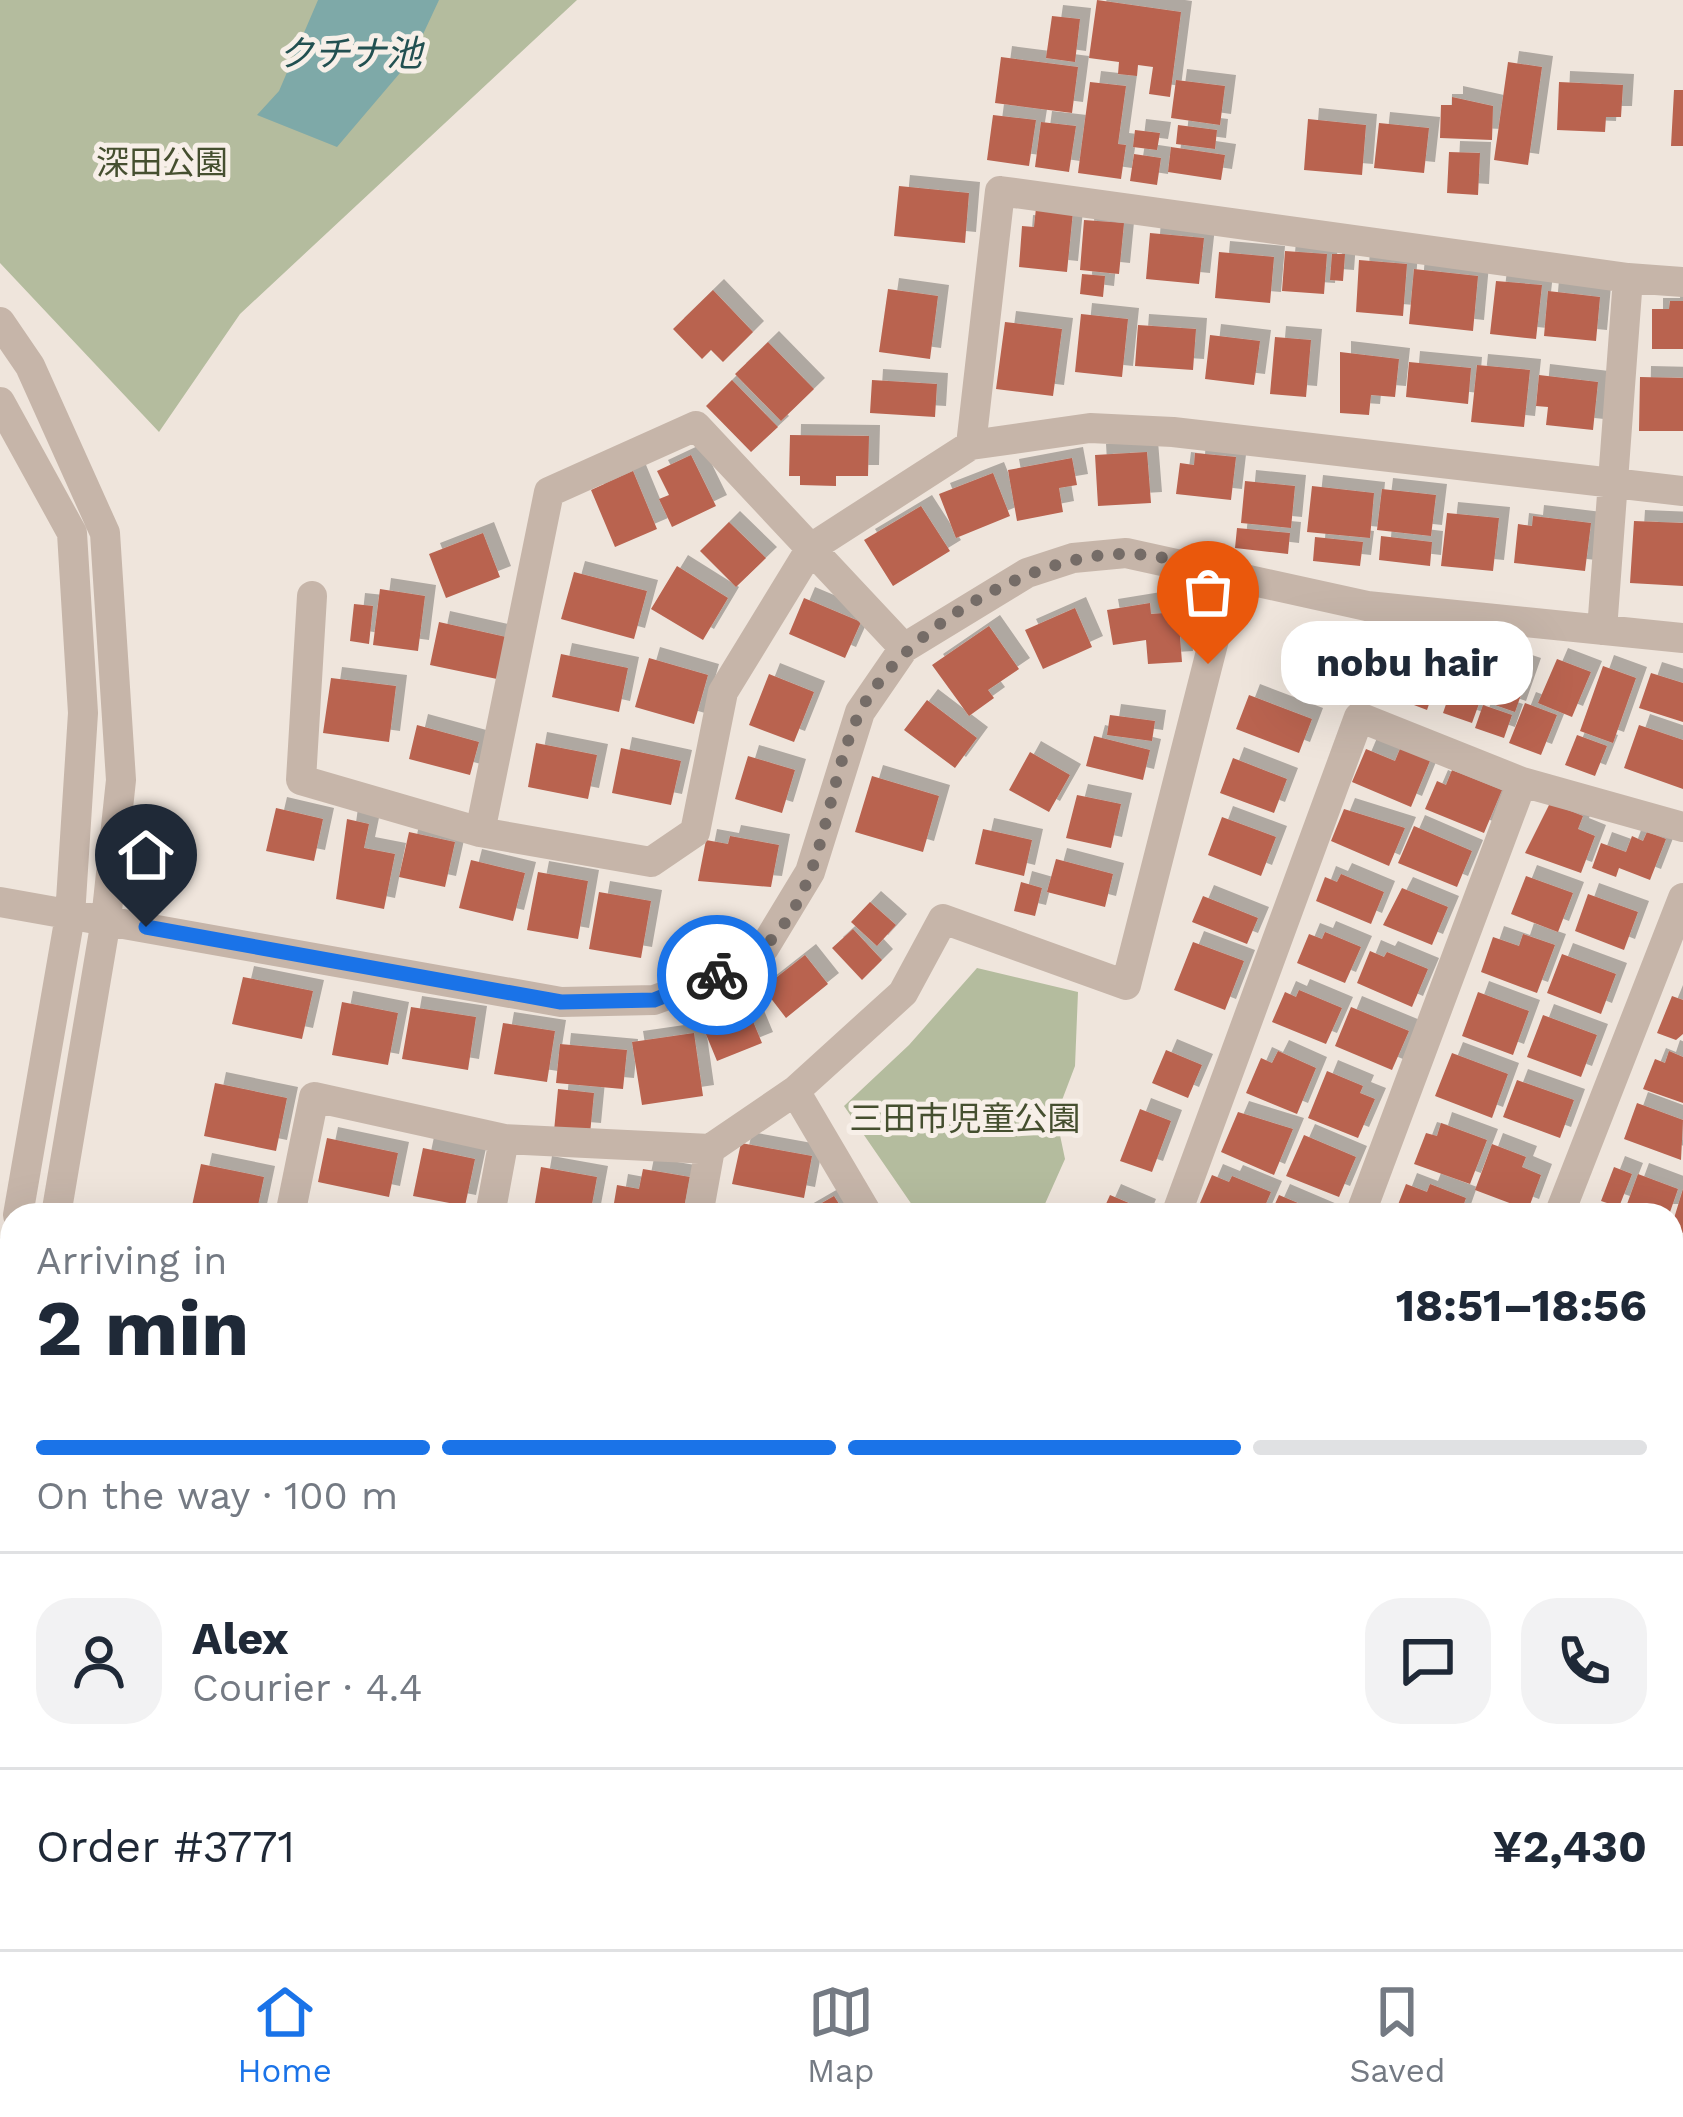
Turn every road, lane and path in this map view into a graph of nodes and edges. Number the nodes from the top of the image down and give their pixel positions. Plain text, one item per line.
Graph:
1 (1628, 278) junction
2 (1683, 282) edge
3 (0, 322) edge
4 (0, 402) edge
5 (971, 445) junction
6 (1614, 486) junction
7 (1683, 491) edge
8 (812, 548) junction
9 (1231, 573) junction
10 (312, 596) dead end
11 (1602, 630) junction
12 (1683, 638) edge
13 (904, 648) junction
14 (1522, 782) junction
15 (1683, 827) edge
16 (480, 832) junction
17 (1683, 898) edge
18 (0, 902) edge
19 (70, 916) junction
20 (106, 920) junction
21 (795, 1091) junction
22 (504, 1139) junction
23 (710, 1149) junction
24 (20, 1203) edge
25 (58, 1203) edge
26 (292, 1203) edge
27 (492, 1203) edge
28 (700, 1203) edge
29 (861, 1203) edge
30 (1180, 1203) edge
31 (1364, 1203) edge
32 (1564, 1203) edge

1 - 2 street
1 - 5 street
1 - 6 street
3 - 20 street
4 - 19 street
5 - 6 street
5 - 8 street
6 - 7 street
6 - 11 street
8 - 13 street
8 - 16 street
8 - 16 street
9 - 11 street
9 - 13 street
9 - 21 street
10 - 16 street
11 - 12 street
13 - 20 street
14 - 15 street
14 - 30 street
14 - 31 street
17 - 32 street
18 - 19 street
19 - 20 street
19 - 24 street
20 - 25 street
21 - 23 street
21 - 29 street
22 - 23 street
22 - 26 street
22 - 27 street
23 - 28 street

